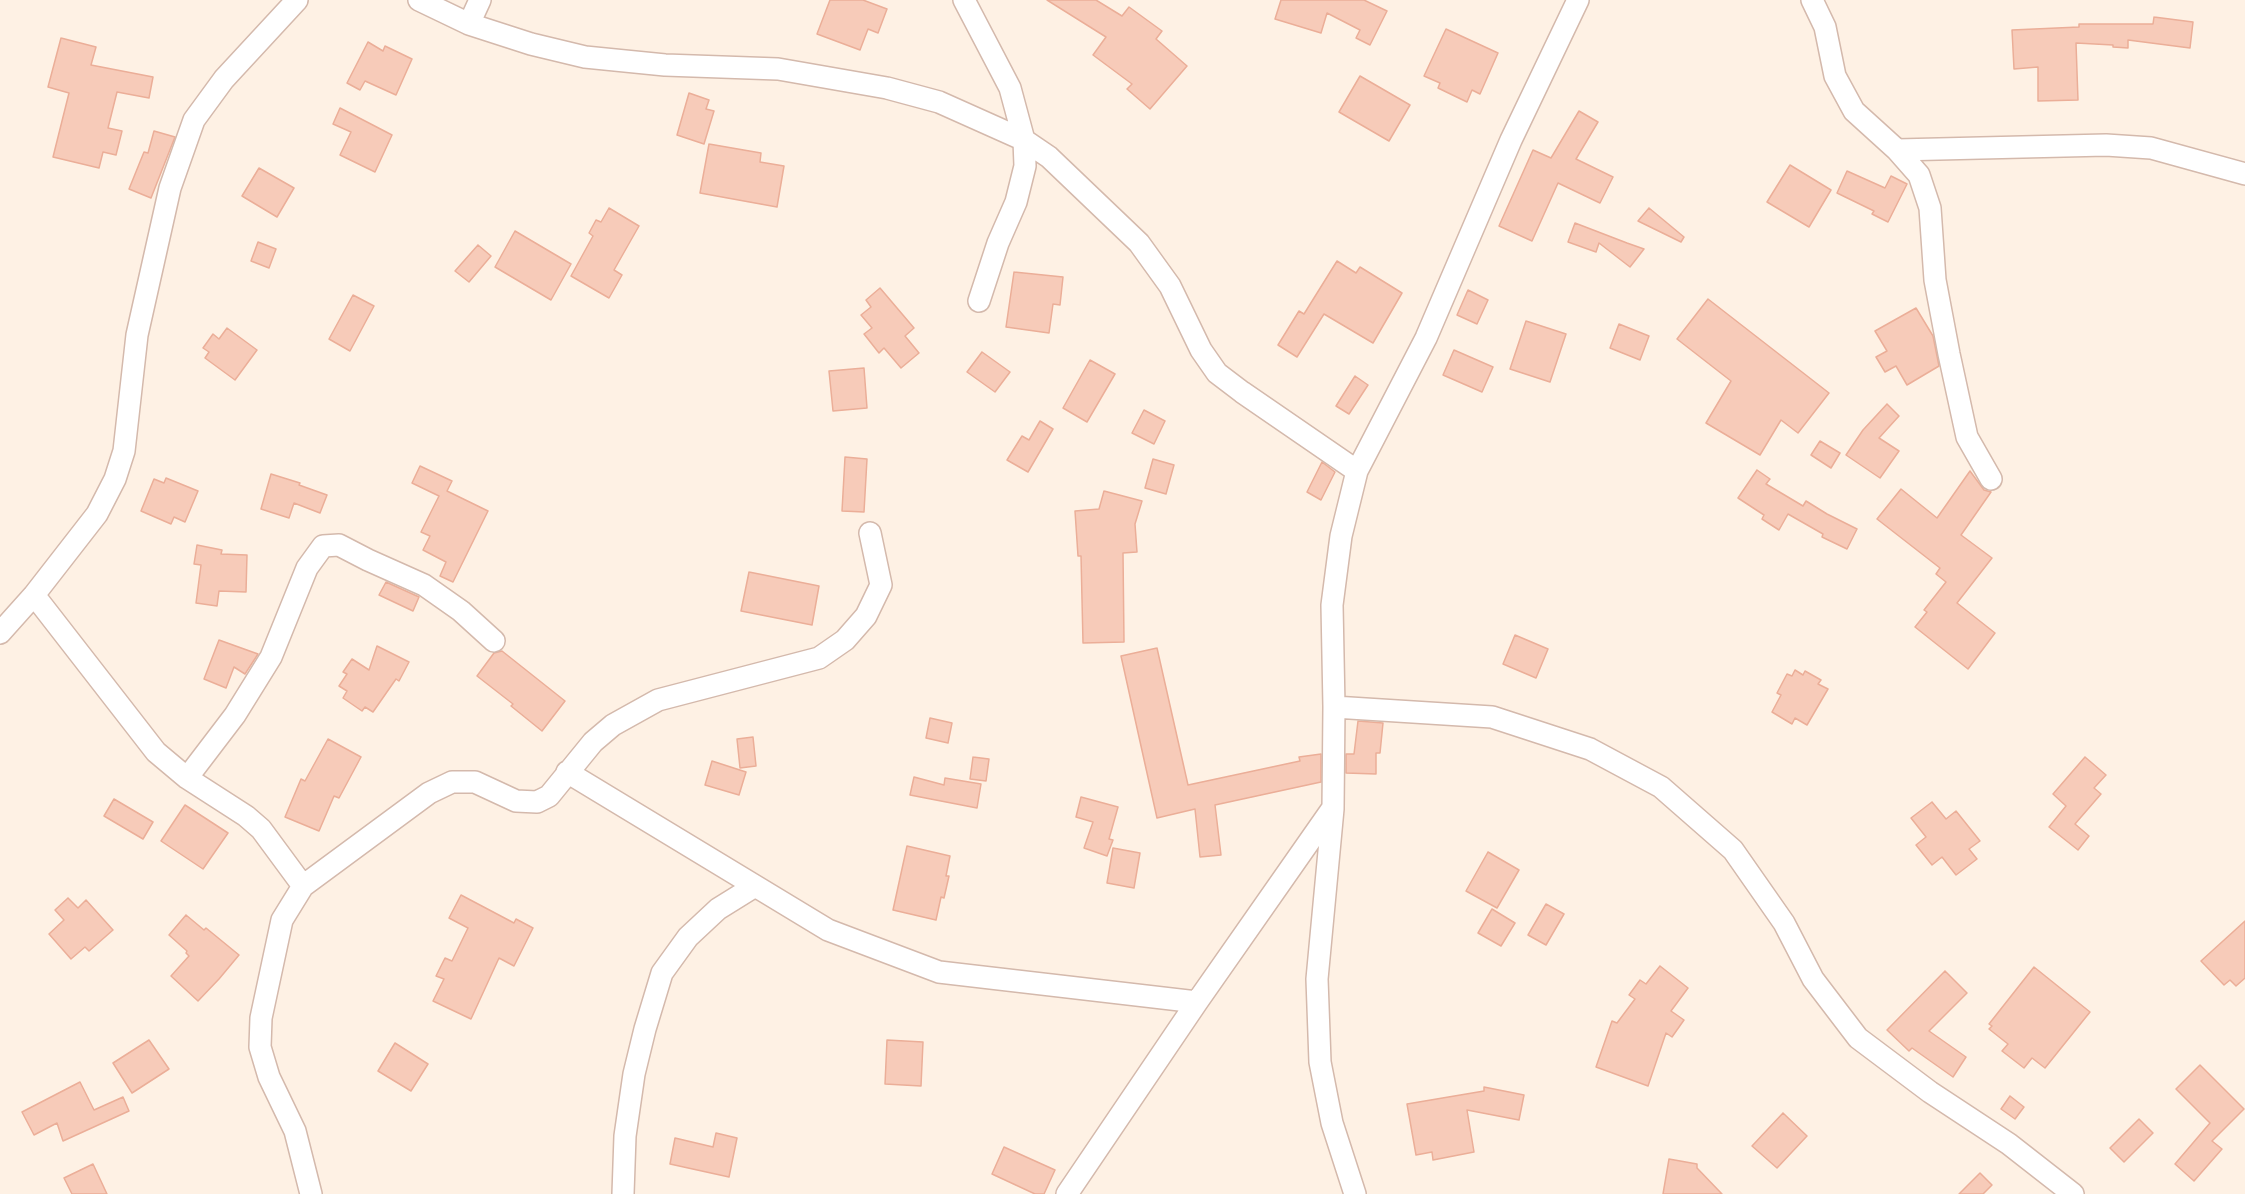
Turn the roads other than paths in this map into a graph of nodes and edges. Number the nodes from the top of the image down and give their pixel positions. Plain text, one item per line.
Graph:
1 (297, 0) edge
2 (419, 0) edge
3 (480, 0) edge
4 (964, 0) edge
5 (1578, 0) edge
6 (1812, 0) edge
7 (469, 24) junction
8 (1024, 140) junction
9 (1897, 150) junction
10 (2245, 174) edge
11 (979, 301) dead end
12 (1357, 471) junction
13 (1991, 479) dead end
14 (870, 533) dead end
15 (34, 596) junction
16 (2, 628) edge
17 (494, 641) dead end
18 (1334, 707) junction
19 (567, 772) junction
20 (187, 778) junction
21 (1333, 809) junction
22 (303, 886) junction
23 (754, 886) junction
24 (1197, 1002) junction
25 (311, 1194) edge
26 (622, 1194) edge
27 (1067, 1194) edge
28 (1355, 1194) edge
29 (2073, 1194) edge

1 - 15 street
2 - 7 street
3 - 7 street
4 - 8 street
5 - 12 street
6 - 9 street
7 - 8 street
8 - 11 street
8 - 12 street
9 - 10 street
9 - 13 street
12 - 18 street
14 - 19 street
15 - 16 street
15 - 20 street
17 - 20 street
18 - 21 street
18 - 29 street
19 - 22 street
19 - 23 street
20 - 22 street
21 - 24 street
21 - 28 street
22 - 25 street
23 - 24 street
23 - 26 street
24 - 27 street

